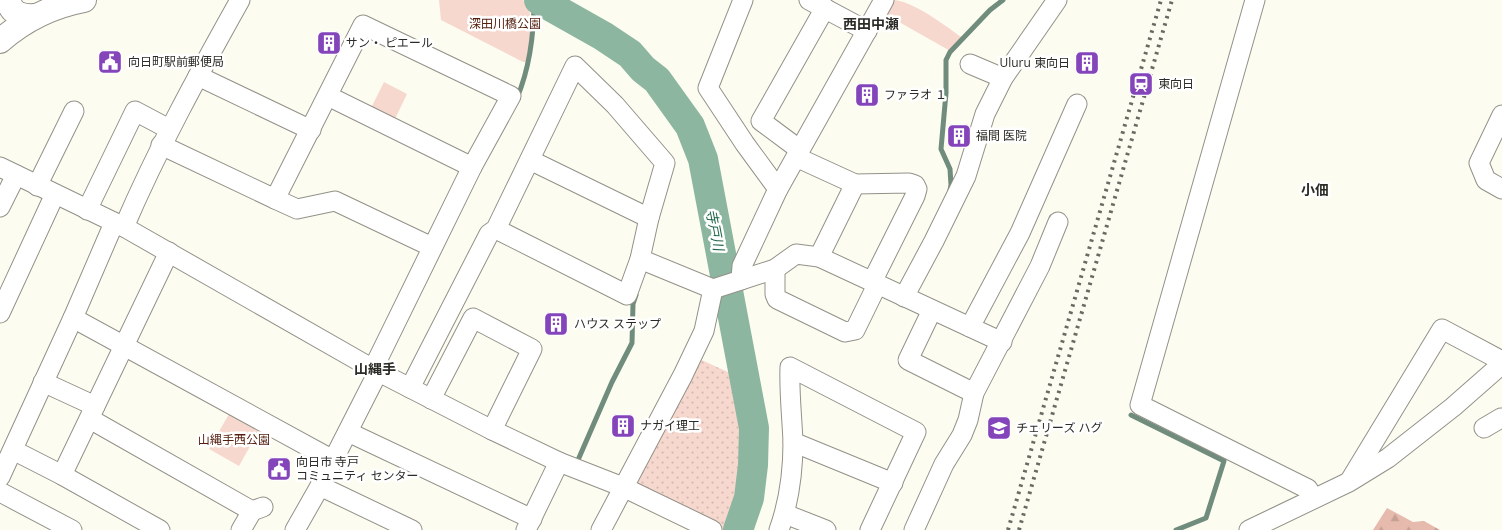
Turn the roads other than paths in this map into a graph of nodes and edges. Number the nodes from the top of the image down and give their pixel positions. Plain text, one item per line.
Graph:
1 (8, 0) edge
2 (84, 0) edge
3 (240, 0) edge
4 (743, 0) edge
5 (884, 0) edge
6 (1057, 0) edge
7 (1254, 0) edge
8 (817, 4) edge
9 (0, 12) edge
10 (35, 16) junction
11 (867, 30) junction
12 (0, 41) edge
13 (970, 64) dead end
14 (198, 76) junction
15 (1003, 78) junction
16 (328, 96) junction
17 (1077, 104) dead end
18 (74, 111) dead end
19 (1502, 115) edge
20 (311, 130) junction
21 (165, 137) junction
22 (798, 153) junction
23 (530, 160) junction
24 (472, 167) junction
25 (8, 171) edge
26 (855, 184) junction
27 (38, 186) junction
28 (778, 189) junction
29 (1502, 189) edge
30 (55, 194) junction
31 (275, 199) junction
32 (0, 207) edge
33 (87, 210) junction
34 (649, 218) junction
35 (1058, 222) dead end
36 (119, 225) junction
37 (496, 229) junction
38 (432, 247) junction
39 (169, 252) junction
40 (818, 256) junction
41 (640, 260) junction
42 (774, 269) junction
43 (874, 283) junction
44 (726, 284) junction
45 (904, 297) junction
46 (932, 310) junction
47 (0, 314) edge
48 (73, 318) junction
49 (970, 328) junction
50 (1002, 342) junction
51 (125, 346) junction
52 (1502, 362) edge
53 (375, 370) junction
54 (43, 382) junction
55 (410, 388) junction
56 (974, 393) junction
57 (431, 399) junction
58 (93, 412) junction
59 (1502, 417) edge
60 (1484, 428) dead end
61 (492, 430) junction
62 (348, 432) junction
63 (793, 442) junction
64 (12, 450) junction
65 (333, 460) junction
66 (558, 462) junction
67 (62, 475) junction
68 (0, 477) edge
69 (1349, 482) junction
70 (893, 483) junction
71 (320, 486) junction
72 (623, 487) junction
73 (0, 492) edge
74 (1312, 498) junction
75 (782, 522) edge
76 (529, 525) edge
77 (72, 530) edge
78 (160, 530) edge
79 (241, 530) edge
80 (295, 530) edge
81 (412, 530) edge
82 (601, 530) edge
83 (712, 530) edge
84 (826, 530) edge
85 (870, 530) edge
86 (914, 530) edge
87 (1249, 530) edge

1 - 9 street
1 - 10 main road
2 - 10 main road
3 - 14 street
4 - 28 street
5 - 11 street
6 - 15 street
7 - 74 street
8 - 11 street
8 - 22 street
10 - 12 main road
11 - 22 street
13 - 15 street
14 - 20 street
14 - 21 street
15 - 45 street
16 - 20 street
16 - 24 street
16 - 24 street
17 - 49 street
18 - 27 street
19 - 29 street
20 - 31 street
21 - 31 street
21 - 33 street
21 - 36 street
22 - 26 street
22 - 28 street
23 - 34 street
23 - 34 street
23 - 37 street
24 - 38 street
25 - 27 street
25 - 32 street
26 - 40 street
26 - 43 street
27 - 30 street
28 - 44 street
30 - 33 street
30 - 47 street
31 - 38 street
33 - 36 street
34 - 41 street
35 - 50 street
36 - 39 street
36 - 48 street
37 - 41 street
37 - 55 street
38 - 53 street
39 - 51 street
39 - 53 street
40 - 42 street
40 - 43 street
41 - 44 street
42 - 43 street
42 - 44 street
43 - 45 street
44 - 72 street
45 - 46 street
46 - 49 street
46 - 56 street
48 - 51 street
48 - 54 street
49 - 50 street
50 - 56 street
51 - 58 street
51 - 65 street
52 - 69 street
52 - 69 street
53 - 55 street
53 - 62 street
54 - 58 street
54 - 64 street
55 - 57 street
56 - 86 street
57 - 61 street
57 - 61 street
58 - 67 street
58 - 79 street
59 - 60 street
61 - 66 street
62 - 65 street
62 - 76 street
63 - 70 street
63 - 70 street
63 - 75 street
64 - 67 street
64 - 68 street
65 - 71 street
66 - 72 street
66 - 76 street
67 - 78 street
69 - 74 street
70 - 85 street
71 - 80 street
71 - 81 street
72 - 82 street
72 - 83 street
73 - 77 street
74 - 87 street
75 - 84 street

